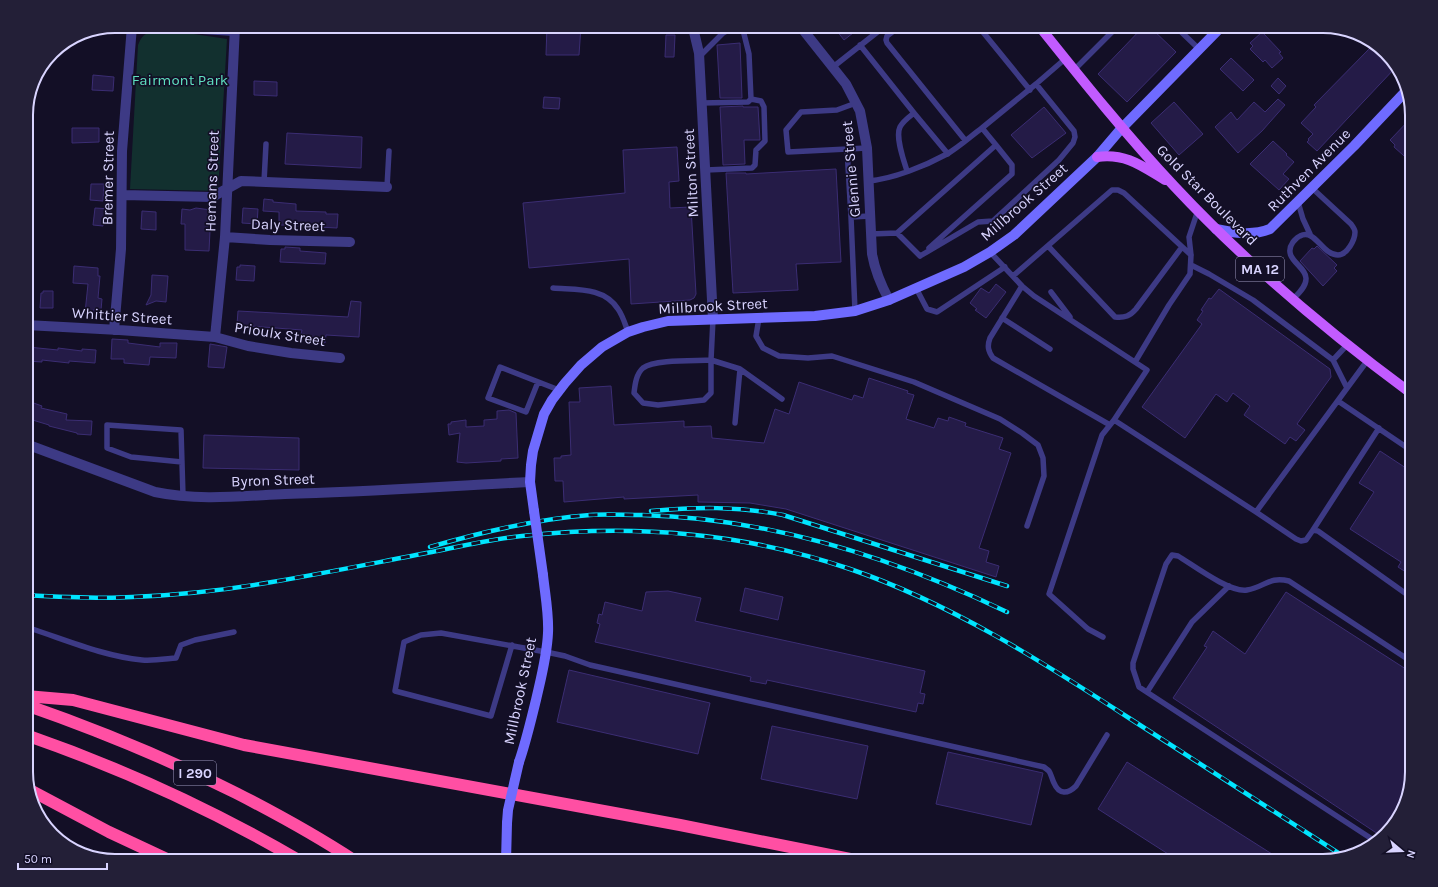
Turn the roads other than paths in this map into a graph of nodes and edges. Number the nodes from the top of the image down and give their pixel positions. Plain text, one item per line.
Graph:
1 (131, 33) edge
2 (234, 33) edge
3 (693, 33) edge
4 (723, 33) edge
5 (744, 33) edge
6 (806, 33) edge
7 (876, 33) edge
8 (891, 33) edge
9 (984, 33) edge
10 (1111, 33) edge
11 (1182, 33) edge
12 (1215, 33) edge
13 (1046, 35) edge
14 (860, 45) junction
15 (1199, 49) junction
16 (699, 57) junction
17 (1065, 59) junction
18 (833, 67) junction
19 (1074, 70) junction
20 (1036, 84) junction
21 (1030, 90) junction
22 (1402, 95) edge
23 (751, 98) junction
24 (702, 103) junction
25 (857, 103) junction
26 (914, 113) junction
27 (982, 128) junction
28 (1122, 128) junction
29 (965, 140) junction
30 (266, 144) dead end
31 (996, 145) junction
32 (867, 148) junction
33 (847, 149) junction
34 (389, 151) dead end
35 (948, 154) junction
36 (1097, 157) junction
37 (706, 170) junction
38 (907, 172) junction
39 (868, 181) junction
40 (264, 182) junction
41 (386, 187) joint
42 (1175, 187) junction
43 (1312, 188) junction
44 (228, 190) junction
45 (123, 195) junction
46 (1298, 202) junction
47 (1198, 210) junction
48 (870, 216) junction
49 (851, 217) junction
50 (1216, 229) junction
51 (897, 233) junction
52 (871, 234) junction
53 (1310, 234) junction
54 (225, 237) junction
55 (350, 242) dead end
56 (1048, 246) junction
57 (1182, 247) junction
58 (990, 252) junction
59 (1191, 255) junction
60 (920, 256) junction
61 (1191, 265) junction
62 (1005, 267) junction
63 (1013, 276) junction
64 (1022, 286) junction
65 (553, 288) dead end
66 (916, 288) junction
67 (1051, 292) dead end
68 (1293, 299) junction
69 (890, 300) junction
70 (855, 311) junction
71 (759, 318) junction
72 (1002, 318) junction
73 (713, 319) junction
74 (1073, 321) junction
75 (33, 325) edge
76 (114, 330) junction
77 (628, 332) junction
78 (215, 337) junction
79 (1347, 345) junction
80 (1050, 349) dead end
81 (340, 358) dead end
82 (711, 360) junction
83 (1333, 360) junction
84 (1367, 361) junction
85 (1135, 362) junction
86 (740, 369) junction
87 (538, 382) junction
88 (1347, 388) junction
89 (1405, 389) edge
90 (559, 390) junction
91 (782, 399) dead end
92 (1338, 401) junction
93 (1114, 420) junction
94 (735, 423) dead end
95 (1110, 425) junction
96 (1379, 428) junction
97 (1405, 446) edge
98 (33, 447) edge
99 (182, 462) junction
100 (530, 482) junction
101 (183, 496) junction
102 (1256, 512) junction
103 (1027, 526) dead end
104 (1313, 530) junction
105 (1229, 586) junction
106 (1405, 593) edge
107 (33, 629) edge
108 (234, 632) dead end
109 (1103, 637) dead end
110 (512, 646) junction
111 (546, 652) junction
112 (1405, 657) edge
113 (1147, 692) junction
114 (33, 697) edge
115 (33, 707) edge
116 (1107, 734) dead end
117 (33, 738) edge
118 (36, 793) edge
119 (1371, 838) edge
120 (156, 854) edge
121 (287, 854) edge
122 (343, 854) edge
123 (506, 854) edge
124 (825, 854) edge

1 - 45 street, Bremer Street
2 - 44 street, Hemans Street
3 - 16 street, Milton Street
4 - 16 lane
5 - 23 lane
6 - 18 street, Glennie Street
7 - 14 lane
8 - 29 lane
9 - 21 lane
10 - 19 lane
11 - 15 lane
12 - 15 main road, Millbrook Street
13 - 17 main road, Gold Star Boulevard / MA 12
14 - 18 lane
14 - 26 lane
15 - 28 main road, Millbrook Street
16 - 24 street, Milton Street
17 - 19 main road, Gold Star Boulevard / MA 12
17 - 20 lane
18 - 25 street, Glennie Street
19 - 28 main road, Gold Star Boulevard / MA 12
20 - 21 lane
20 - 60 lane
21 - 27 lane
22 - 43 main road, Ruthven Avenue
23 - 24 lane
23 - 37 lane
24 - 37 street, Milton Street
25 - 32 street, Glennie Street
25 - 33 lane
26 - 35 lane
26 - 38 lane
27 - 29 lane
27 - 31 lane
28 - 36 main road, Millbrook Street
28 - 42 main road, Gold Star Boulevard / MA 12
29 - 35 lane
30 - 40 lane
31 - 51 lane
31 - 60 lane
32 - 33 lane
32 - 39 street, Glennie Street
33 - 49 lane
34 - 41 lane
35 - 38 lane
36 - 42 main road
36 - 58 main road, Millbrook Street
37 - 73 street, Milton Street
38 - 39 lane
39 - 48 street, Glennie Street
40 - 41 street
40 - 44 street
42 - 47 main road, Gold Star Boulevard / MA 12
43 - 46 main road, Ruthven Avenue
43 - 53 lane
44 - 45 street
44 - 54 street, Hemans Street
45 - 76 street, Bremer Street
46 - 50 main road, Ruthven Avenue
46 - 53 lane
47 - 50 main road, Gold Star Boulevard / MA 12
47 - 59 lane
48 - 49 lane
48 - 52 street, Glennie Street
49 - 70 lane
50 - 68 main road, Gold Star Boulevard / MA 12
51 - 52 lane
51 - 60 lane
52 - 69 street, Glennie Street
53 - 68 lane
54 - 55 street, Daly Street
54 - 78 street, Hemans Street
56 - 57 lane
56 - 57 lane
56 - 63 lane
57 - 59 lane
58 - 62 lane
58 - 66 main road, Millbrook Street
59 - 61 lane
61 - 83 lane
61 - 85 lane
62 - 63 lane
62 - 66 lane
63 - 64 lane
64 - 72 lane
64 - 74 lane
65 - 77 lane
66 - 69 main road, Millbrook Street
67 - 74 lane
68 - 79 main road, Gold Star Boulevard / MA 12
69 - 70 main road, Millbrook Street
70 - 71 main road, Millbrook Street
71 - 73 main road, Millbrook Street
71 - 103 lane
72 - 80 lane
72 - 95 lane
73 - 77 main road, Millbrook Street
73 - 82 lane
74 - 85 lane
75 - 76 street, Whittier Street
76 - 78 street, Whittier Street
77 - 90 main road, Millbrook Street
78 - 81 street, Prioulx Street
79 - 83 lane
79 - 84 main road, Gold Star Boulevard / MA 12
82 - 82 lane
82 - 86 lane
83 - 88 lane
84 - 88 lane
84 - 89 main road, Gold Star Boulevard / MA 12
85 - 93 lane
86 - 91 lane
86 - 94 lane
87 - 87 lane
87 - 90 lane
88 - 92 lane
90 - 100 main road, Millbrook Street
92 - 96 lane
92 - 102 lane
93 - 95 lane
93 - 102 lane
95 - 109 lane
96 - 97 lane
96 - 104 lane
98 - 101 street, Byron Street
99 - 99 lane
99 - 101 lane
100 - 101 street, Byron Street
100 - 111 main road, Millbrook Street, bridge
102 - 104 lane
104 - 106 lane
105 - 112 lane
105 - 113 lane
105 - 113 lane
107 - 108 lane
110 - 110 lane
110 - 111 lane
111 - 116 lane
111 - 123 main road, Millbrook Street, bridge
113 - 119 lane
114 - 124 highway
115 - 122 highway, I 290
117 - 121 highway, I 290
118 - 120 highway

